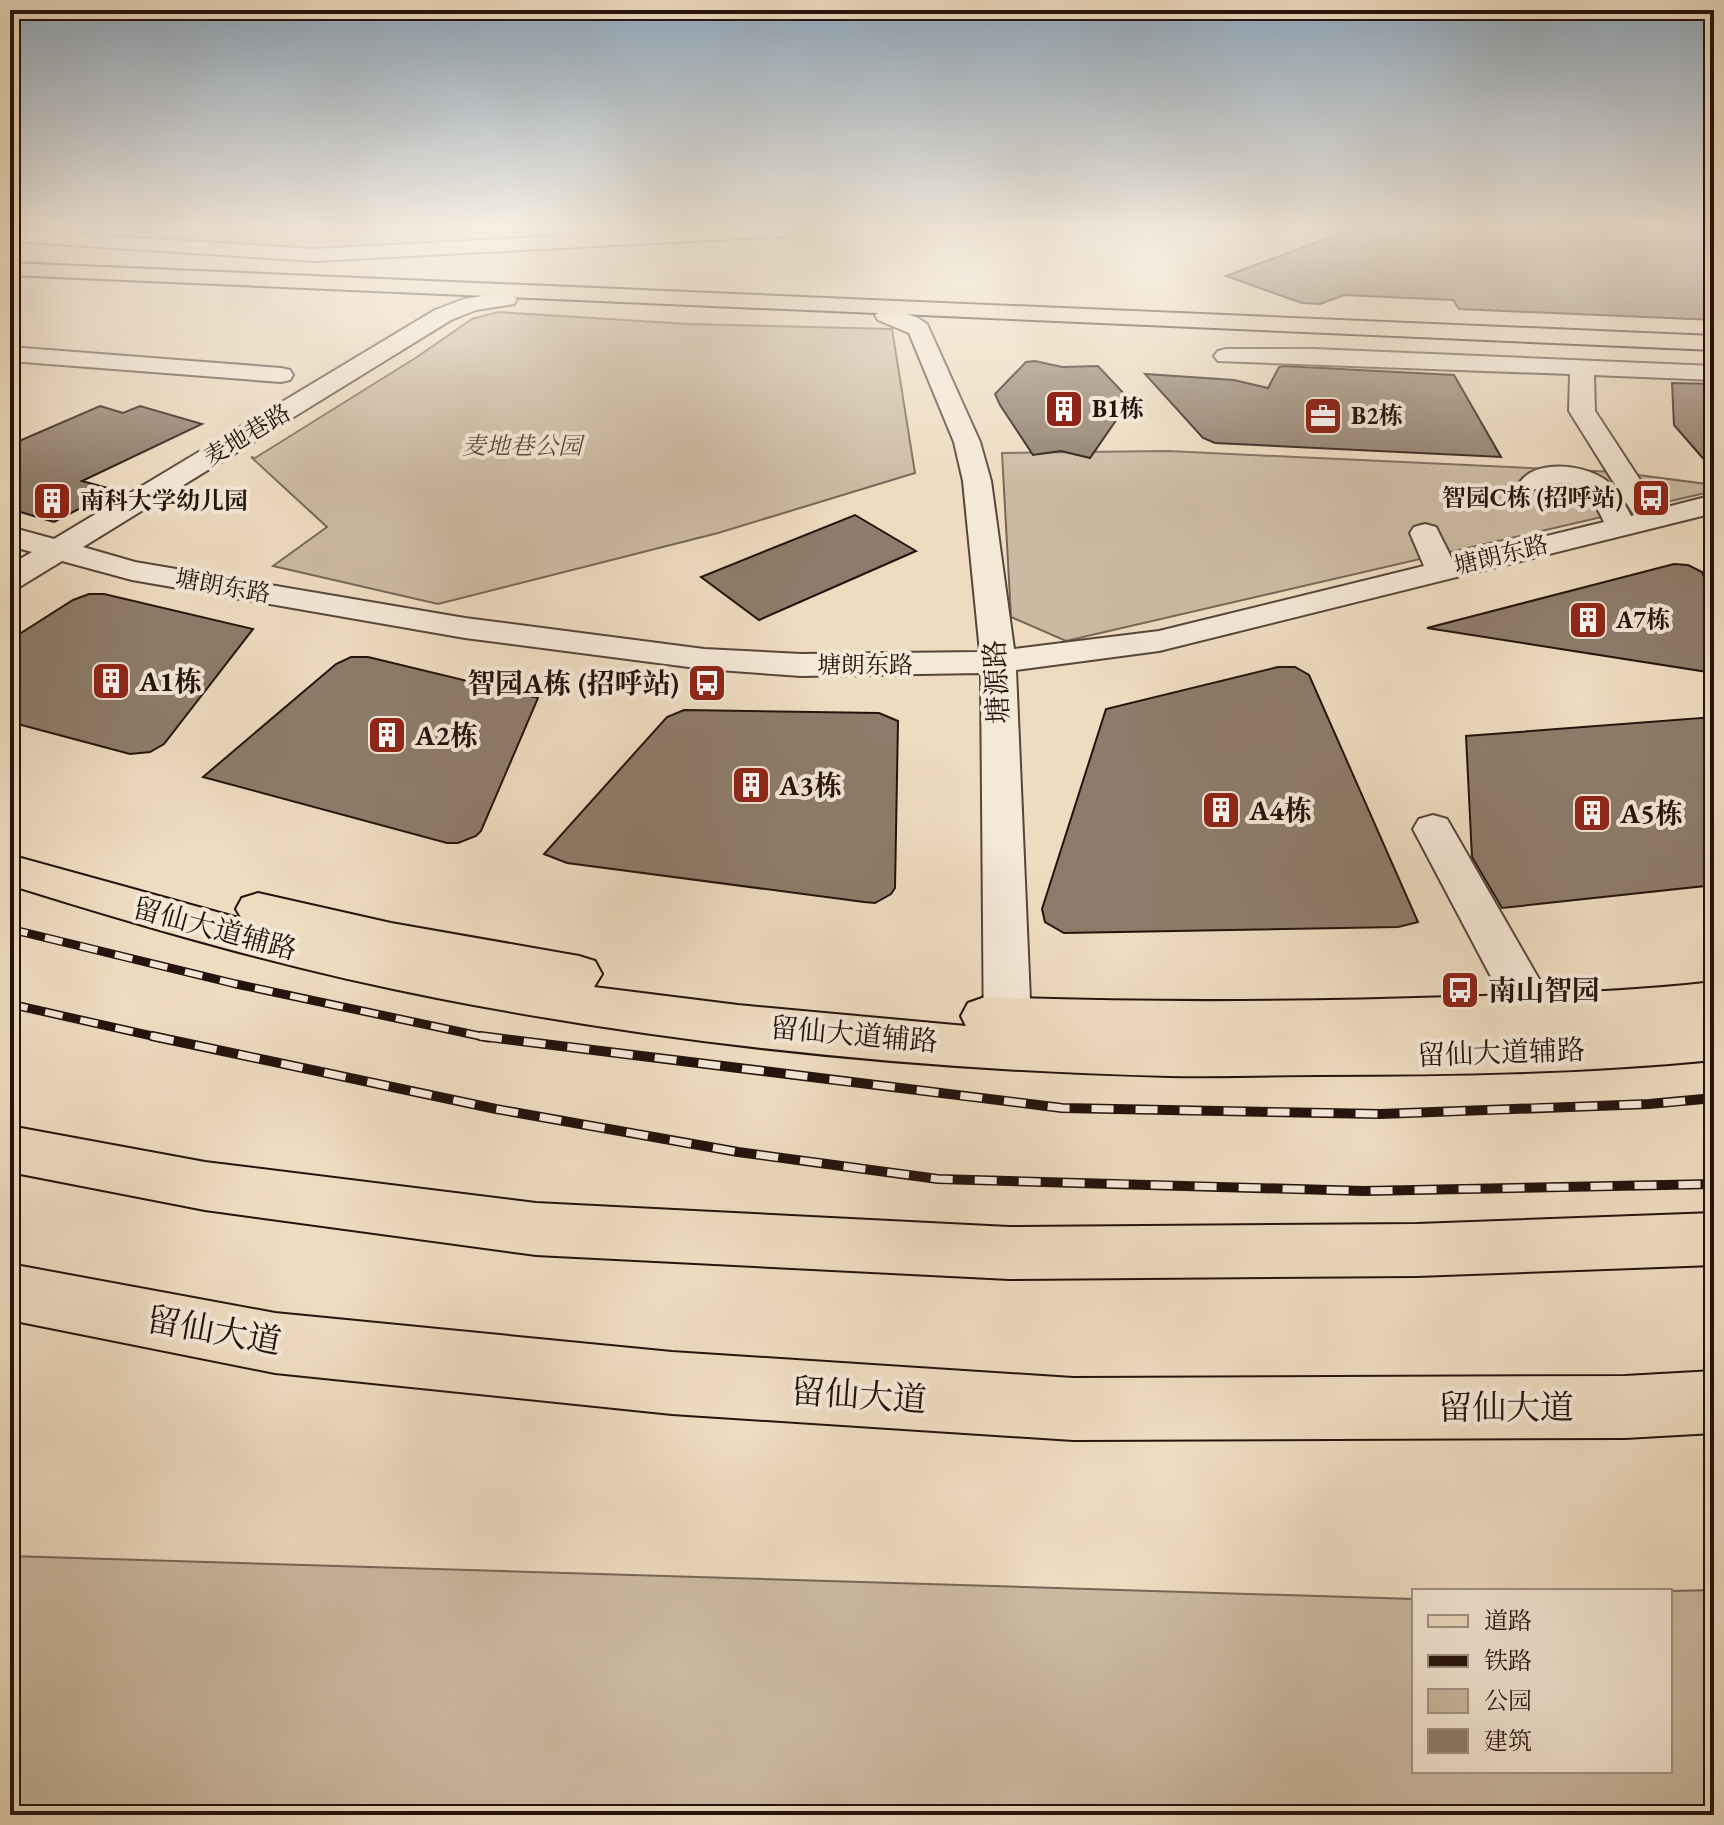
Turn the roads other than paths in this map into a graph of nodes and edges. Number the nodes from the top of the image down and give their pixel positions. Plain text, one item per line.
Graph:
1 (443, 315) edge
2 (807, 315) edge
3 (1073, 315) edge
4 (916, 321) junction
5 (1714, 343) edge
6 (1714, 351) edge
7 (1226, 356) dead end
8 (17, 358) edge
9 (1582, 366) junction
10 (1714, 373) edge
11 (281, 375) dead end
12 (1534, 482) dead end
13 (1714, 504) edge
14 (1636, 523) junction
15 (1425, 533) dead end
16 (10, 536) edge
17 (58, 550) junction
18 (1441, 570) junction
19 (10, 579) edge
20 (998, 662) junction
21 (1433, 829) dead end
22 (10, 844) edge
23 (10, 870) edge
24 (1714, 1001) edge
25 (1534, 1013) junction
26 (1006, 1032) junction
27 (1714, 1040) edge
28 (10, 1149) edge
29 (1714, 1239) edge
30 (10, 1292) edge
31 (1714, 1402) edge

1 - 17 street, 麦地巷路
2 - 4 main road
3 - 5 main road
4 - 6 main road
4 - 20 street, 塘源路
7 - 9 street
8 - 11 street
9 - 10 street
9 - 14 street
12 - 14 street
13 - 14 street, 塘朗东路
14 - 18 street, 塘朗东路
15 - 18 street
16 - 17 street, 塘朗东路
17 - 19 street, 麦地巷路
17 - 20 street, 塘朗东路
18 - 20 street, 塘朗东路
20 - 26 street, 塘源路
21 - 25 street
22 - 26 main road, 留仙大道辅路
23 - 26 main road, 留仙大道辅路
24 - 25 main road, 留仙大道辅路
25 - 26 main road, 留仙大道辅路
26 - 27 main road, 留仙大道辅路
28 - 29 main road
30 - 31 main road, 留仙大道

